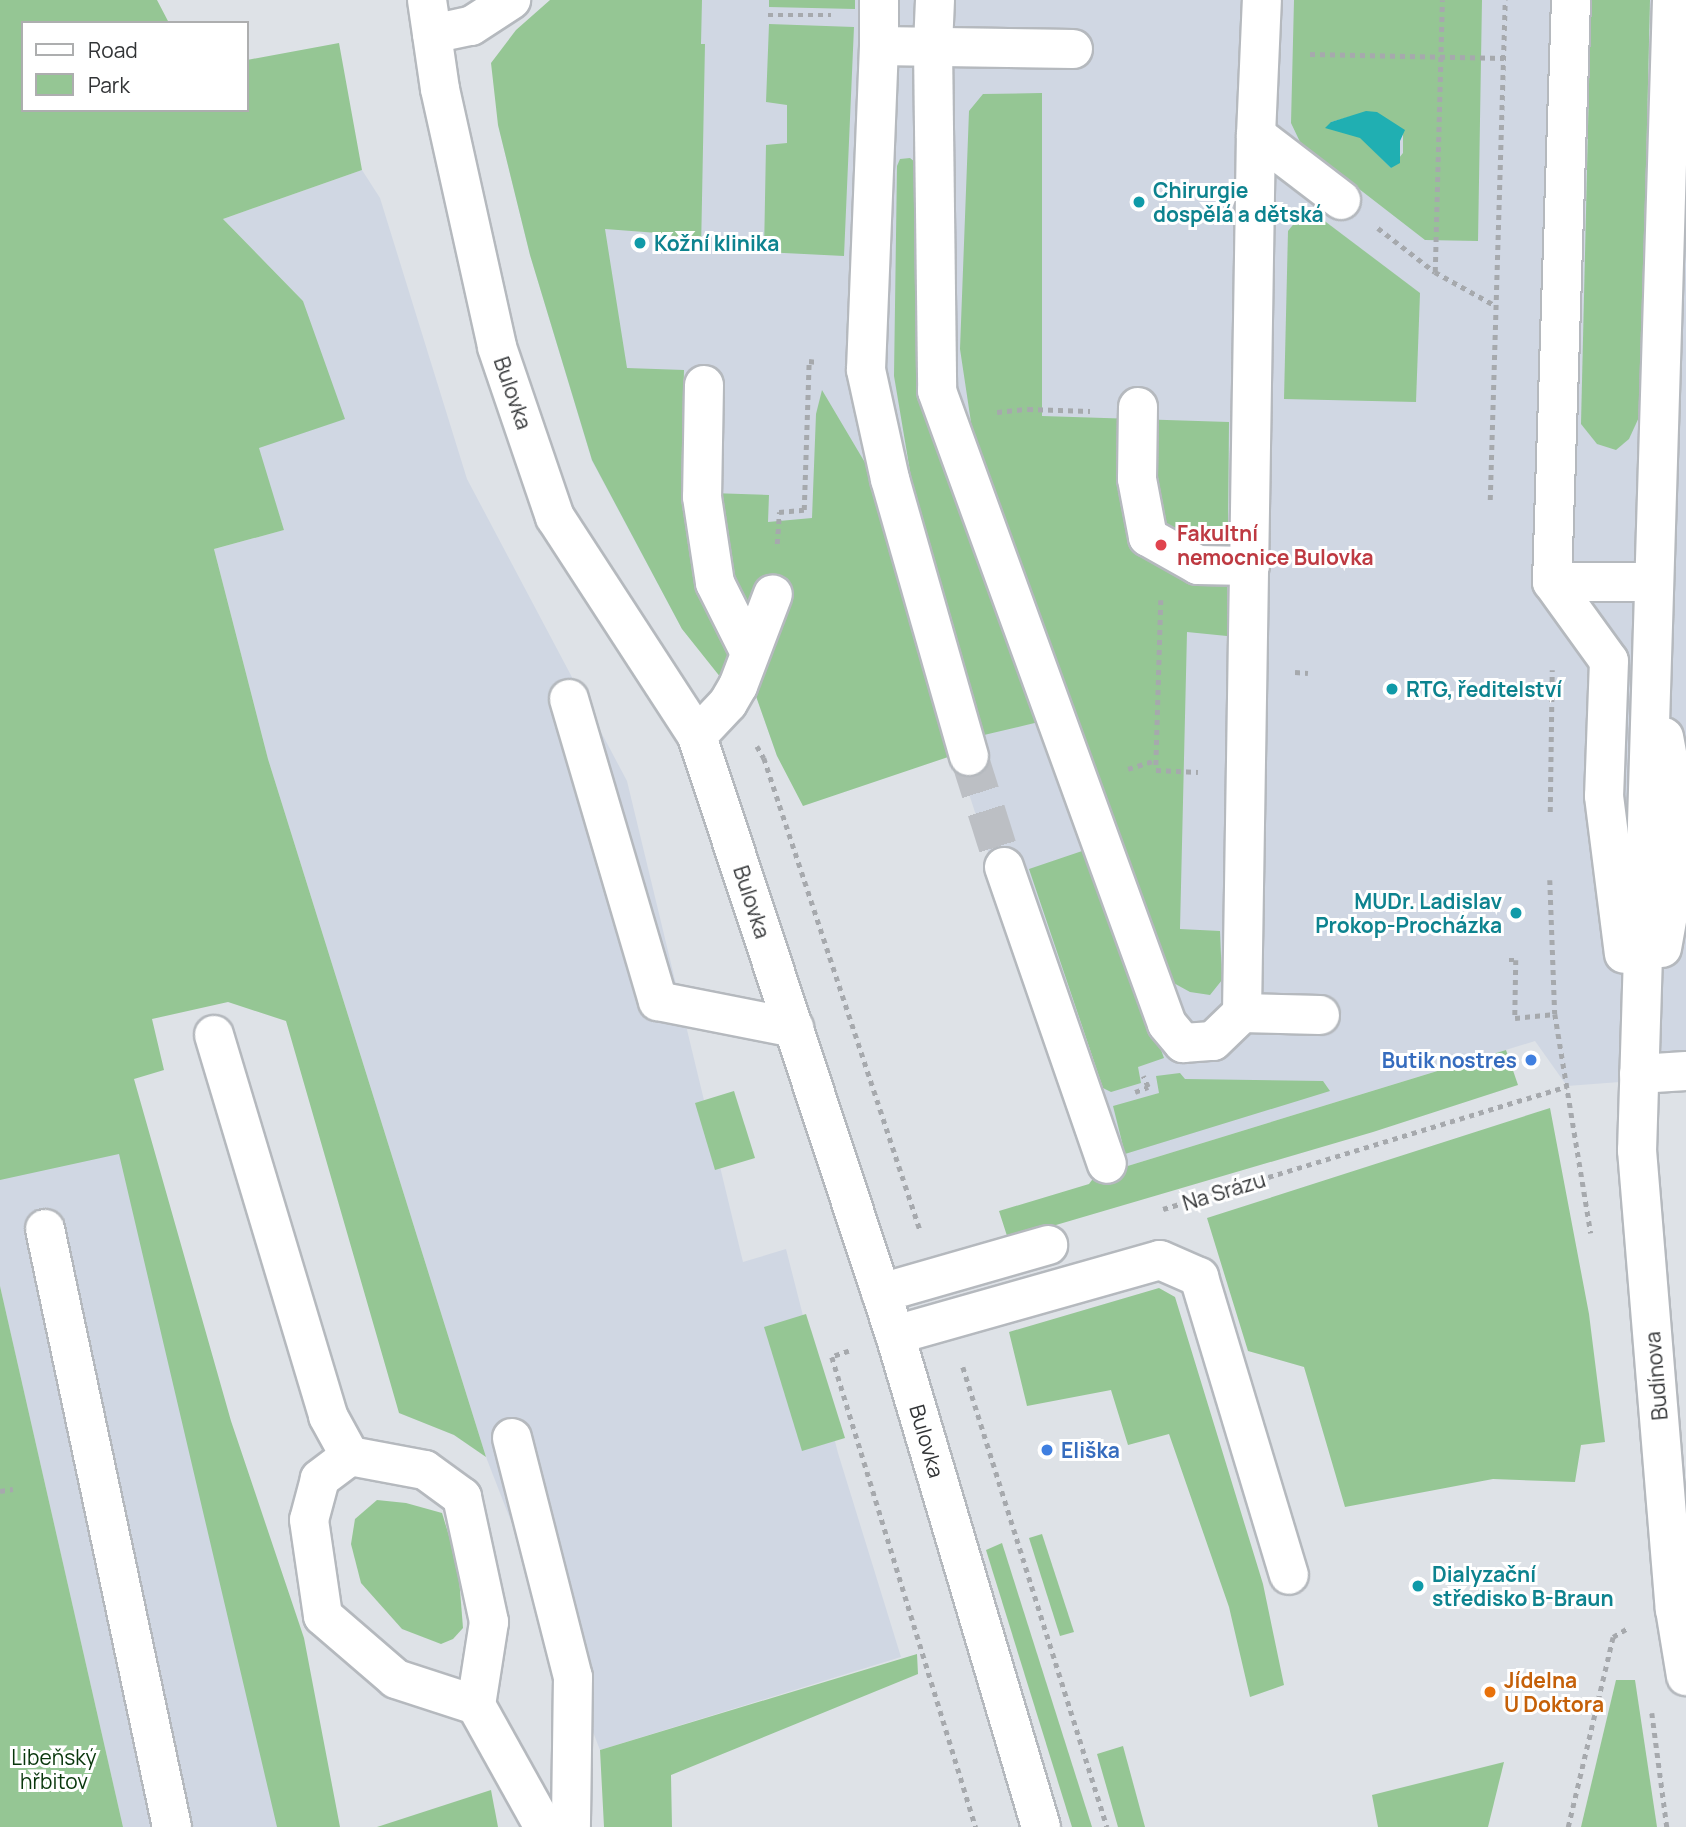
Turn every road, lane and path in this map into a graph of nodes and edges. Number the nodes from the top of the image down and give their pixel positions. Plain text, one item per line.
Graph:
1 (511, 0) edge
2 (879, 0) edge
3 (935, 0) edge
4 (1262, 0) edge
5 (1442, 0) edge
6 (1505, 0) edge
7 (1571, 0) edge
8 (1672, 0) edge
9 (768, 15) dead end
10 (834, 15) dead end
11 (429, 17) edge
12 (879, 46) junction
13 (933, 46) junction
14 (1073, 49) dead end
15 (1310, 54) dead end
16 (1440, 57) junction
17 (1504, 58) junction
18 (1256, 135) junction
19 (1341, 200) joint
20 (1435, 272) junction
21 (1496, 306) junction
22 (808, 380) dead end
23 (704, 385) dead end
24 (937, 391) junction
25 (1138, 407) dead end
26 (1085, 411) dead end
27 (1490, 500) dead end
28 (779, 512) dead end
29 (1250, 566) junction
30 (1552, 582) junction
31 (1653, 582) junction
32 (1162, 592) dead end
33 (773, 594) dead end
34 (750, 653) junction
35 (1552, 659) dead end
36 (569, 699) dead end
37 (697, 736) junction
38 (969, 756) tunnel mouth
39 (1247, 774) junction
40 (1550, 812) dead end
41 (1004, 867) tunnel mouth
42 (1509, 960) dead end
43 (1242, 1013) junction
44 (1555, 1014) dead end
45 (1320, 1015) dead end
46 (794, 1028) junction
47 (214, 1035) dead end
48 (1686, 1071) edge
49 (1639, 1074) junction
50 (1567, 1086) dead end
51 (1107, 1164) dead end
52 (903, 1174) dead end
53 (1155, 1212) dead end
54 (45, 1228) dead end
55 (1048, 1245) dead end
56 (935, 1276) junction
57 (881, 1293) junction
58 (948, 1320) junction
59 (895, 1335) junction
60 (512, 1438) dead end
61 (350, 1456) junction
62 (13, 1489) dead end
63 (0, 1491) edge
64 (1289, 1575) dead end
65 (1675, 1609) junction
66 (1686, 1676) edge
67 (476, 1705) junction
68 (172, 1827) edge
69 (544, 1827) edge
70 (571, 1827) edge
71 (976, 1827) edge
72 (1041, 1827) edge
73 (1107, 1827) edge
74 (1568, 1827) edge

1 - 11 street
2 - 12 street
3 - 13 street
4 - 18 street
5 - 16 path
6 - 17 path
7 - 30 street
8 - 31 street
9 - 10 path
11 - 37 street, Bulovka
12 - 13 street
12 - 38 street
13 - 14 street
13 - 24 street
15 - 16 path
16 - 17 path
16 - 20 path
17 - 21 path
18 - 19 street
18 - 29 street
19 - 20 path
20 - 21 path
21 - 27 path
22 - 28 path
23 - 34 street
24 - 26 path
24 - 43 street
25 - 29 street
29 - 39 street
30 - 31 street
30 - 49 street
31 - 49 street
32 - 39 path
33 - 34 street
34 - 37 street
35 - 40 path
36 - 46 street
37 - 46 street, Bulovka
39 - 43 street
41 - 51 street
42 - 44 path
43 - 45 street
46 - 57 street, Bulovka
47 - 61 street
48 - 49 street
49 - 65 street, Budínova
50 - 53 path, Na Srázu
52 - 56 path
54 - 68 street
55 - 56 street
56 - 57 street
57 - 59 street, Bulovka
58 - 59 street
58 - 64 street
58 - 73 path
59 - 71 path
59 - 72 street, Bulovka
60 - 70 street
61 - 67 street
61 - 67 street
62 - 63 path
65 - 66 street, Budínova
65 - 74 path
67 - 69 street

